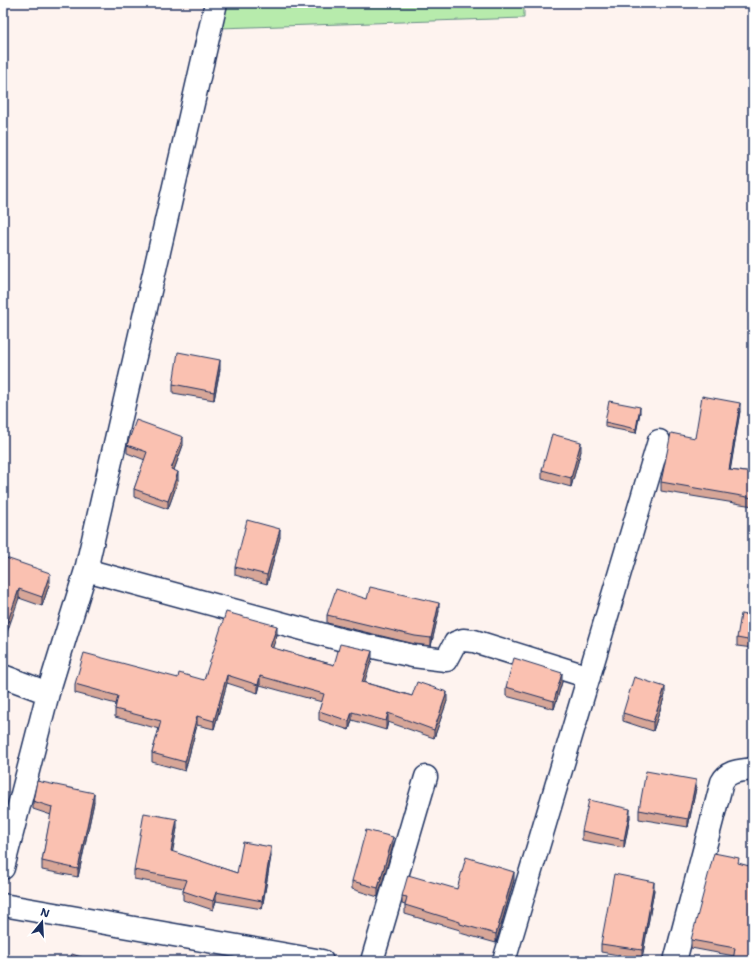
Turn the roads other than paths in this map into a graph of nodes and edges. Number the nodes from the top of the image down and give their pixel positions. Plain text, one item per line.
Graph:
1 (216, 3) edge
2 (659, 441) dead end
3 (86, 570) junction
4 (3, 676) edge
5 (589, 677) junction
6 (48, 693) junction
7 (753, 769) edge
8 (426, 777) dead end
9 (3, 868) edge
10 (3, 905) edge
11 (322, 961) edge
12 (372, 961) edge
13 (504, 961) edge
14 (675, 961) edge

1 - 3 street
2 - 5 street
3 - 5 street
3 - 6 street
4 - 6 street
5 - 13 street
6 - 9 street
7 - 14 street
8 - 12 street
10 - 11 street

